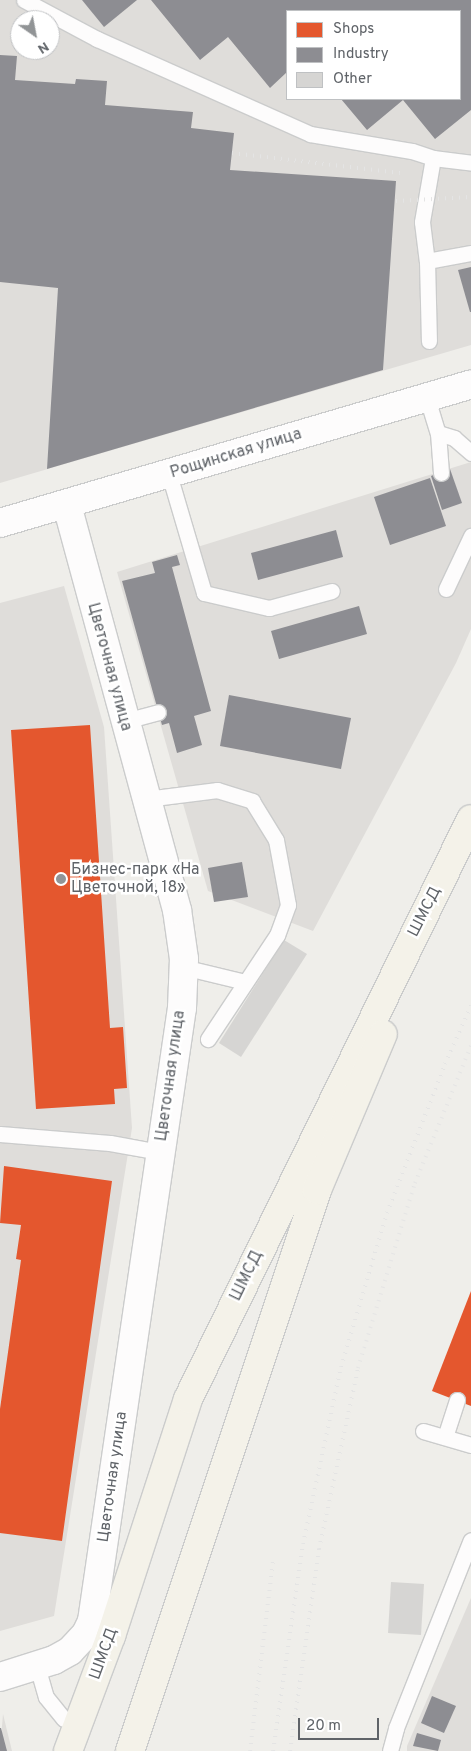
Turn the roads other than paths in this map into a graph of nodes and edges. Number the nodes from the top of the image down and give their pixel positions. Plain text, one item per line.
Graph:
1 (24, 0) edge
2 (432, 158) junction
3 (471, 163) edge
4 (471, 253) edge
5 (427, 261) junction
6 (429, 341) dead end
7 (471, 384) edge
8 (427, 398) junction
9 (438, 433) junction
10 (471, 453) edge
11 (441, 473) dead end
12 (169, 474) junction
13 (67, 504) junction
14 (0, 523) edge
15 (471, 536) edge
16 (446, 589) dead end
17 (332, 590) dead end
18 (158, 712) dead end
19 (125, 721) junction
20 (146, 799) junction
21 (471, 819) edge
22 (471, 855) edge
23 (184, 967) junction
24 (245, 982) junction
25 (208, 1040) dead end
26 (0, 1134) edge
27 (160, 1152) junction
28 (457, 1400) dead end
29 (423, 1431) dead end
30 (445, 1438) junction
31 (471, 1445) edge
32 (471, 1540) edge
33 (37, 1666) junction
34 (0, 1677) edge
35 (64, 1720) dead end
36 (68, 1751) edge
37 (130, 1751) edge
38 (390, 1751) edge

1 - 2 lane
2 - 3 lane
2 - 5 lane
4 - 5 lane
5 - 6 lane
7 - 8 street, Рощинская улица
8 - 9 lane
8 - 12 street, Рощинская улица
9 - 10 lane
9 - 11 lane
12 - 13 street, Рощинская улица
12 - 17 lane
13 - 14 street, Рощинская улица
13 - 19 street, Цветочная улица
15 - 16 lane
18 - 19 lane
19 - 20 street, Цветочная улица
20 - 23 street, Цветочная улица
20 - 24 lane
21 - 36 main road, ШМСД
22 - 37 main road, ШМСД
23 - 24 lane
23 - 27 street, Цветочная улица
24 - 25 lane
26 - 27 lane
27 - 33 street, Цветочная улица
28 - 30 lane
29 - 30 lane
30 - 31 lane
32 - 38 lane
33 - 34 street
33 - 35 lane

